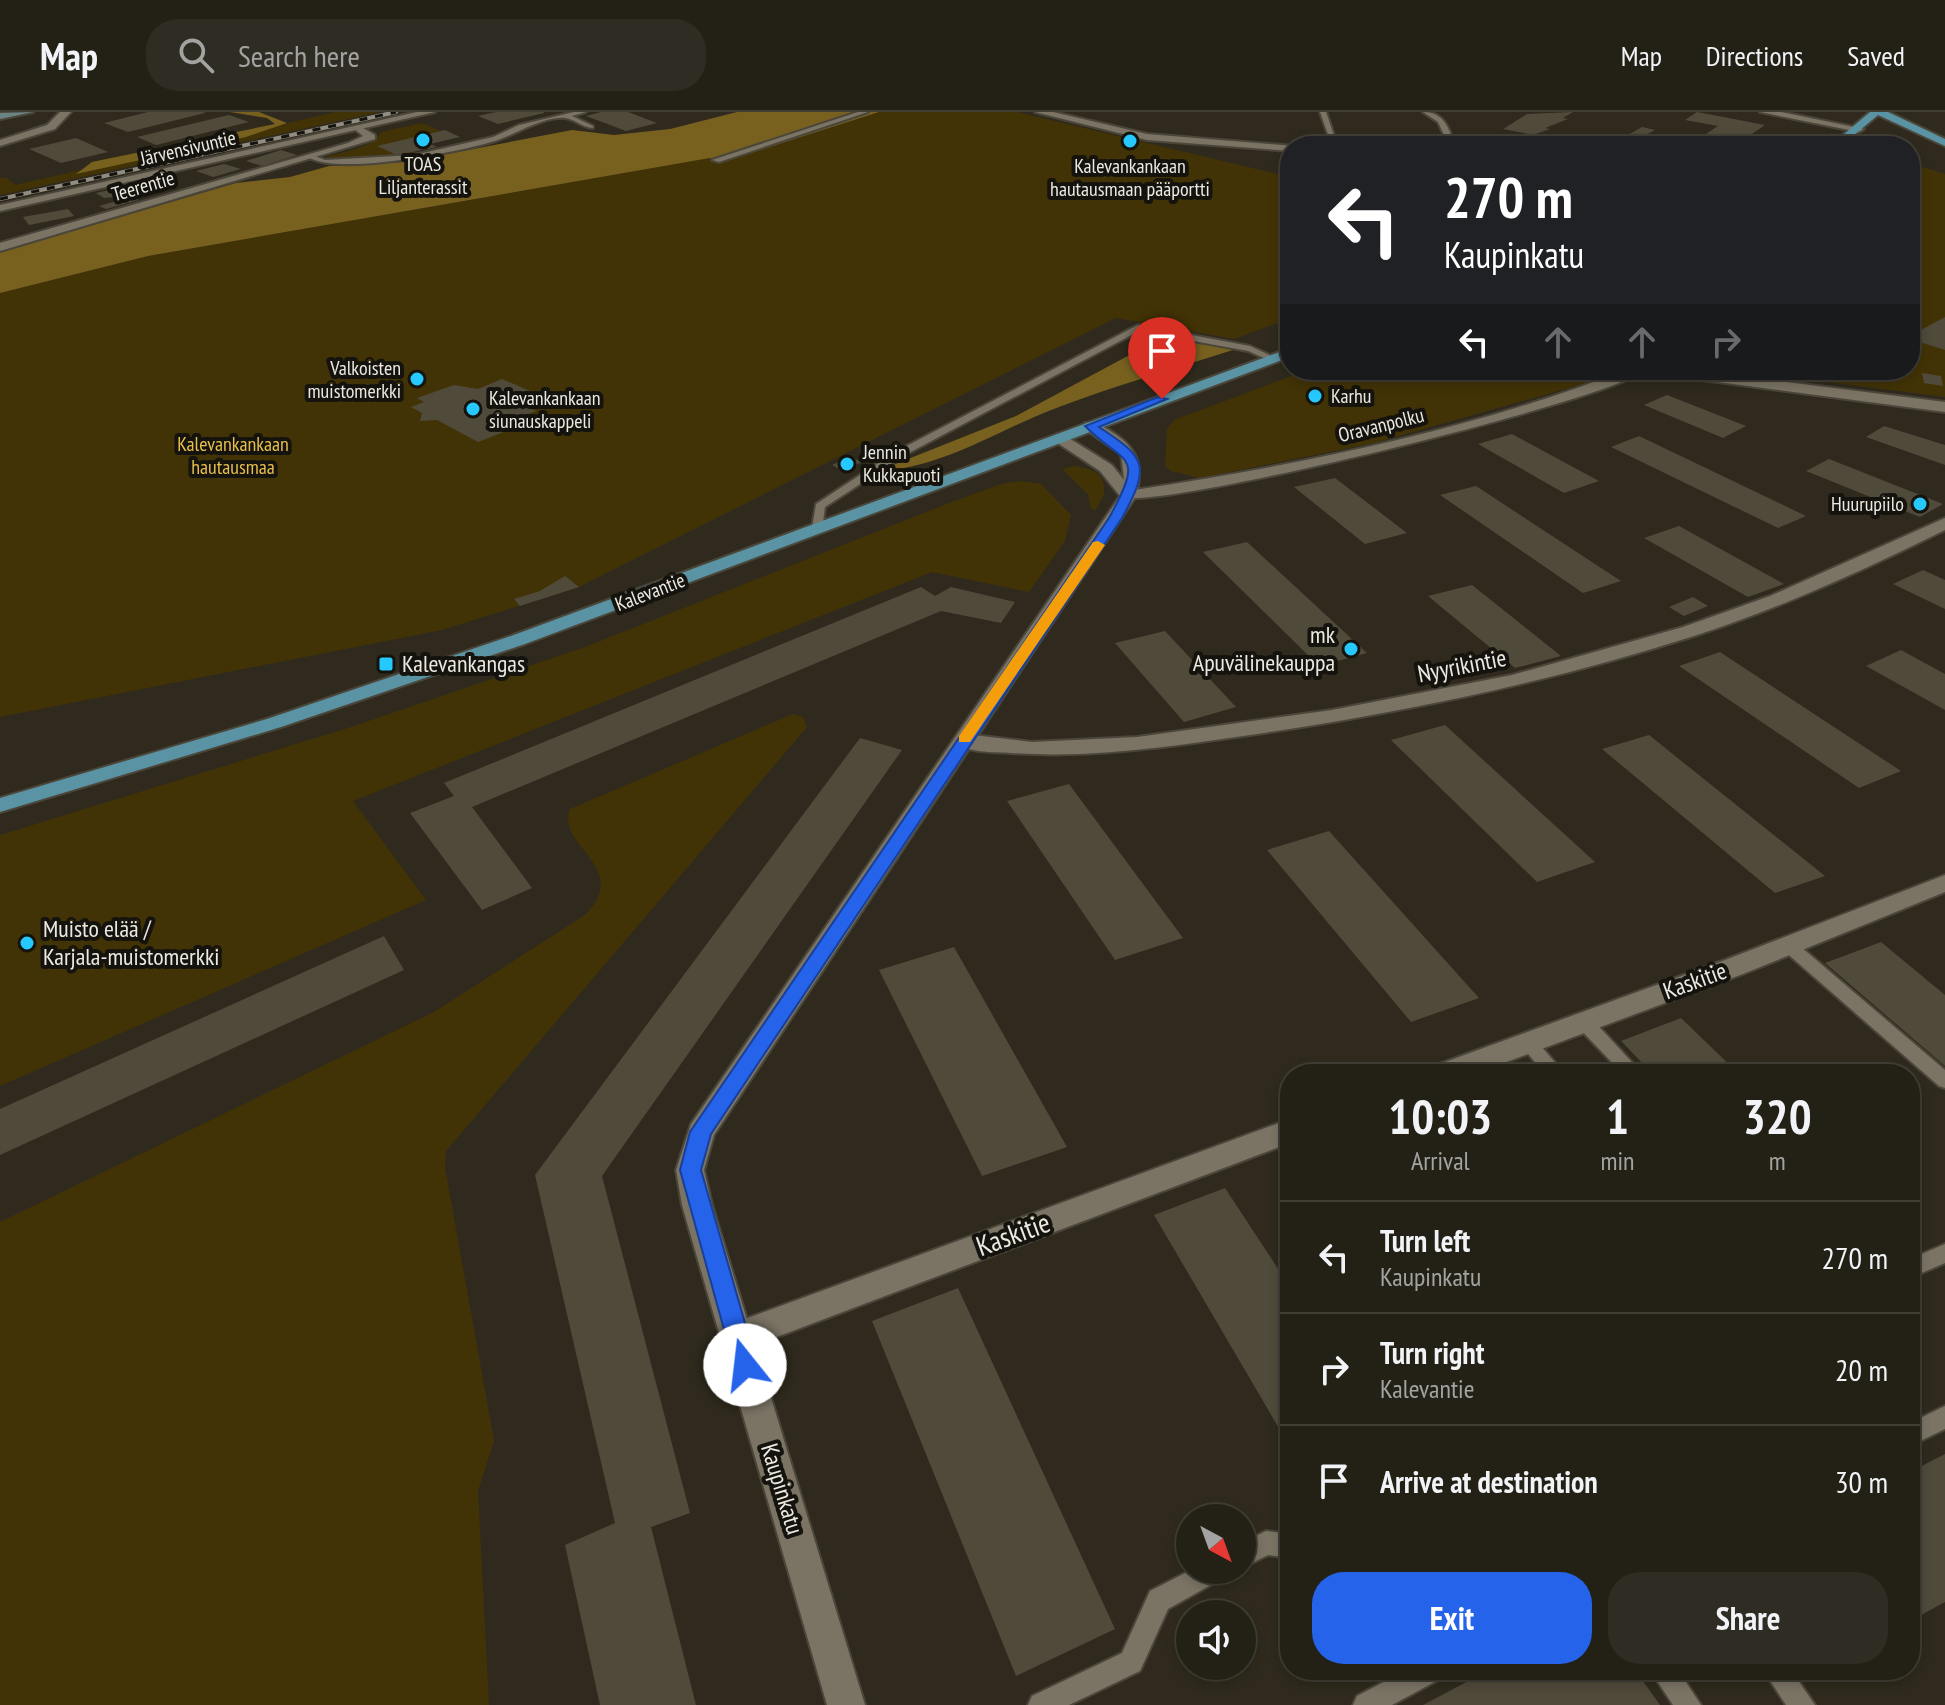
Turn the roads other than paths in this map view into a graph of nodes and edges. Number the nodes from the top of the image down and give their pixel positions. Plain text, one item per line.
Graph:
1 (28, 112) edge
2 (66, 112) edge
3 (430, 112) edge
4 (583, 112) edge
5 (865, 112) edge
6 (1040, 112) edge
7 (1323, 112) edge
8 (1426, 112) edge
9 (1765, 112) edge
10 (1875, 114) edge
11 (0, 116) edge
12 (565, 116) junction
13 (591, 127) dead end
14 (358, 128) junction
15 (1859, 129) junction
16 (1331, 136) edge
17 (1448, 136) edge
18 (1849, 136) edge
19 (0, 143) edge
20 (1945, 143) edge
21 (1280, 147) edge
22 (312, 157) junction
23 (716, 160) dead end
24 (0, 208) edge
25 (0, 247) edge
26 (1280, 355) edge
27 (1271, 358) junction
28 (1609, 380) edge
29 (1735, 380) edge
30 (1945, 407) edge
31 (1090, 426) junction
32 (1058, 438) junction
33 (1128, 496) junction
34 (1945, 523) edge
35 (818, 528) junction
36 (964, 741) junction
37 (0, 805) edge
38 (1945, 883) edge
39 (1788, 945) junction
40 (1584, 1022) junction
41 (1528, 1043) junction
42 (1471, 1064) edge
43 (1547, 1064) edge
44 (1624, 1064) edge
45 (1945, 1081) edge
46 (1280, 1135) edge
47 (1945, 1253) edge
48 (1920, 1264) edge
49 (737, 1337) junction
50 (1945, 1417) edge
51 (1920, 1430) edge
52 (1280, 1545) edge
53 (1256, 1548) edge
54 (1189, 1584) edge
55 (1412, 1680) edge
56 (1670, 1680) edge
57 (1783, 1680) edge
58 (846, 1705) edge
59 (1041, 1705) edge
60 (1366, 1705) edge
61 (1688, 1705) edge
62 (1802, 1705) edge

1 - 11 main road
2 - 19 street
3 - 14 street, Järvensivuntie
4 - 12 lane
5 - 23 lane
6 - 21 street
7 - 16 lane
8 - 17 lane
9 - 15 street
10 - 15 main road
10 - 20 main road
12 - 13 lane
12 - 22 lane
14 - 22 street, Teerentie
14 - 24 street, Järvensivuntie
15 - 18 main road
22 - 25 street, Teerentie
26 - 27 main road, Kalevantie
27 - 31 main road, Kalevantie
27 - 35 lane
28 - 33 street, Oravanpolku
29 - 30 street
31 - 32 main road, Kalevantie
31 - 33 street, Kaupinkatu
32 - 33 street
32 - 35 main road, Kalevantie
33 - 36 street, Kaupinkatu
34 - 36 street, Nyyrikintie
35 - 37 main road, Kalevantie
36 - 49 street, Kaupinkatu
38 - 39 street, Kaskitie
39 - 40 street, Kaskitie
39 - 45 lane
40 - 41 street, Kaskitie
40 - 44 lane
41 - 42 street, Kaskitie
41 - 43 lane
46 - 49 street, Kaskitie
47 - 48 lane
49 - 58 street, Kaupinkatu
50 - 51 lane
52 - 53 lane
54 - 59 lane
55 - 60 lane
56 - 61 lane
57 - 62 lane

